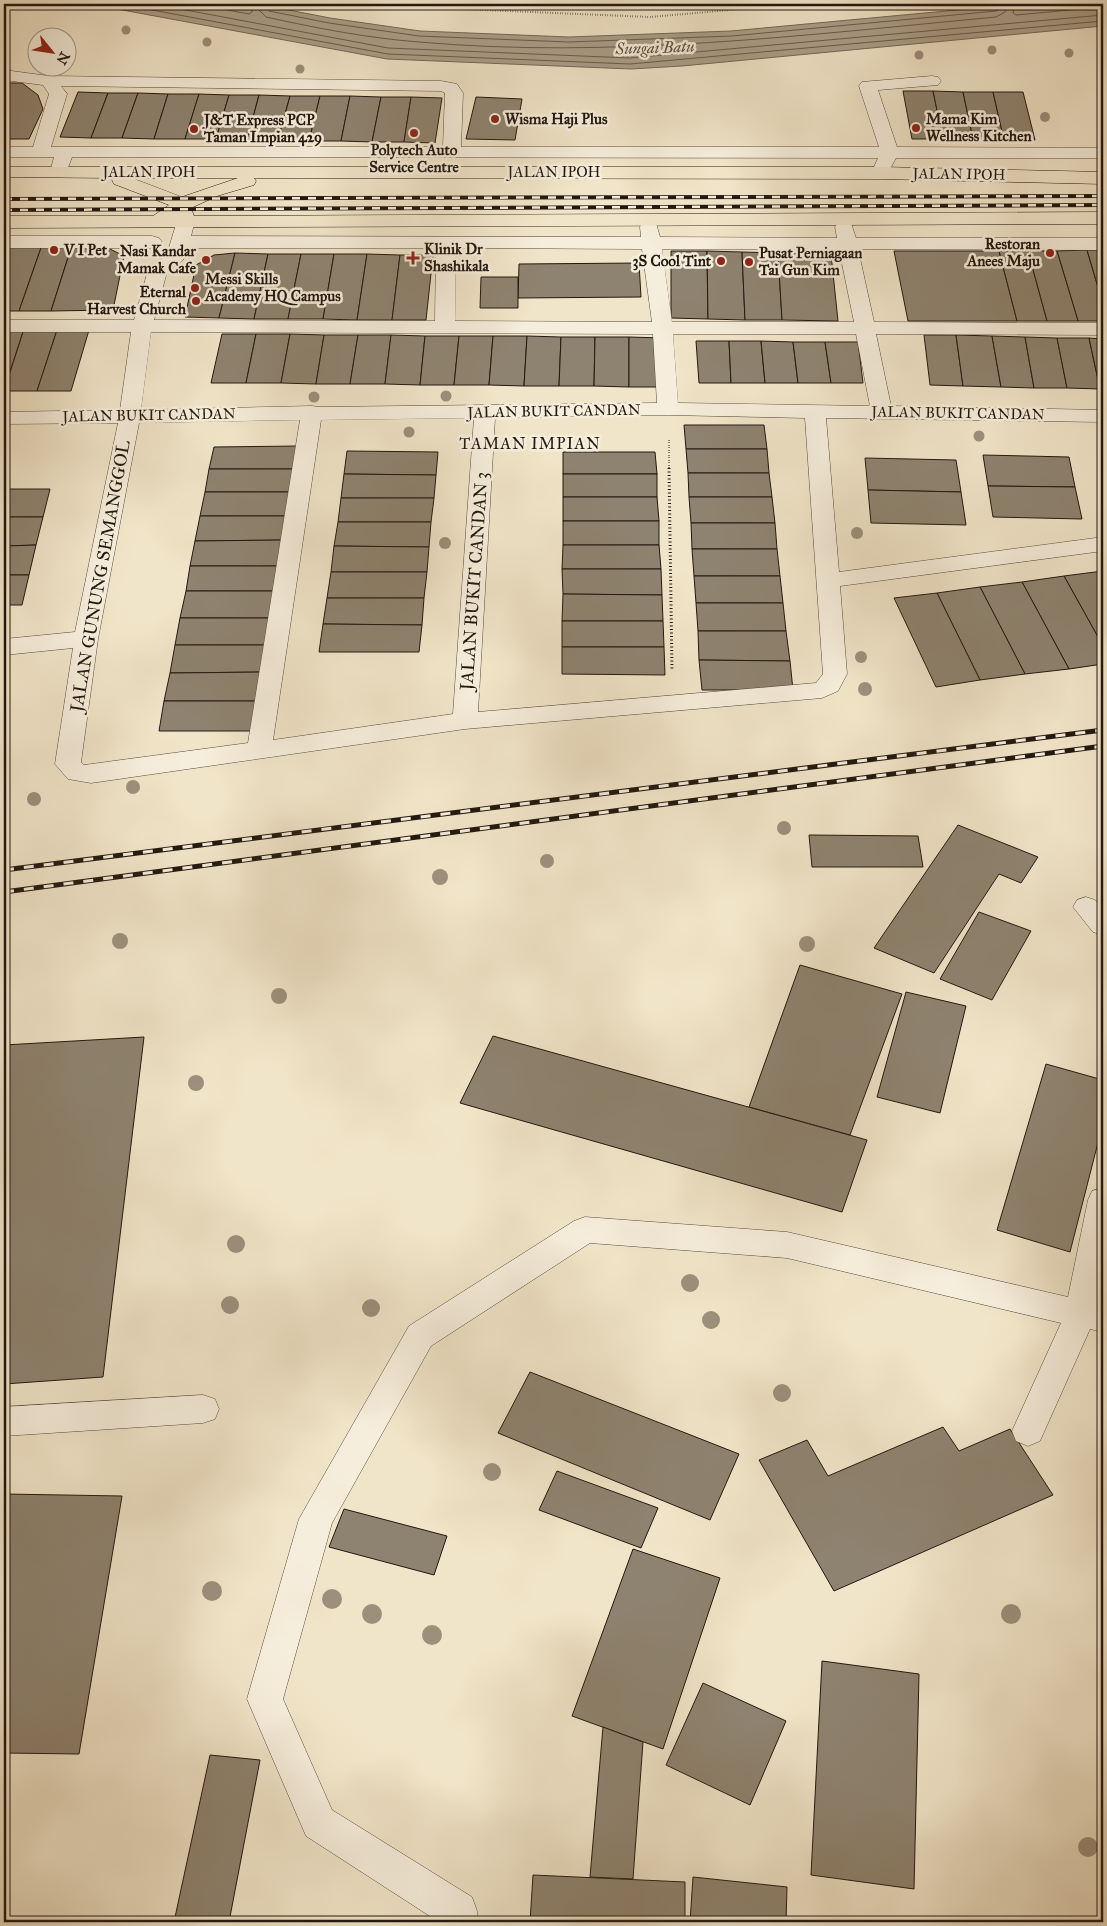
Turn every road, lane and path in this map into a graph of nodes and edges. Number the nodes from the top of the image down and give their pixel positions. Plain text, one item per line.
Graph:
1 (408, 4) edge
2 (799, 4) edge
3 (783, 5) edge
4 (4, 75) edge
5 (49, 81) junction
6 (932, 81) dead end
7 (452, 150) junction
8 (4, 152) edge
9 (40, 152) junction
10 (64, 152) junction
11 (1103, 153) edge
12 (889, 154) junction
13 (93, 171) junction
14 (4, 172) edge
15 (59, 172) junction
16 (280, 172) junction
17 (880, 173) junction
18 (1103, 178) edge
19 (183, 212) junction
20 (1103, 218) edge
21 (842, 220) junction
22 (158, 221) junction
23 (649, 221) junction
24 (4, 222) edge
25 (4, 242) edge
26 (152, 242) junction
27 (180, 242) junction
28 (446, 243) junction
29 (651, 244) junction
30 (849, 244) junction
31 (1103, 244) edge
32 (158, 270) junction
33 (4, 326) edge
34 (142, 326) junction
35 (865, 327) junction
36 (445, 328) junction
37 (663, 328) junction
38 (1103, 329) edge
39 (668, 409) junction
40 (815, 411) junction
41 (312, 412) junction
42 (485, 412) junction
43 (882, 412) junction
44 (130, 415) junction
45 (4, 418) edge
46 (1103, 418) edge
47 (1103, 544) edge
48 (827, 581) junction
49 (86, 639) junction
50 (4, 647) edge
51 (672, 704) junction
52 (465, 721) junction
53 (259, 750) junction
54 (1103, 1200) edge
55 (1092, 1316) edge
56 (203, 1409) dead end
57 (4, 1422) edge
58 (1028, 1432) dead end
59 (458, 1922) edge

1 - 3 path
2 - 3 path
4 - 5 street
5 - 7 street
5 - 9 street
6 - 12 street
7 - 10 street
7 - 12 street
8 - 9 street
9 - 10 street
10 - 15 street
11 - 12 street
12 - 17 street
13 - 15 main road, JALAN IPOH
13 - 16 main road, JALAN IPOH
13 - 19 main road
14 - 15 main road, JALAN IPOH
16 - 17 main road, JALAN IPOH
16 - 19 main road
17 - 18 main road, JALAN IPOH
19 - 22 main road
19 - 23 main road
19 - 27 street
20 - 21 main road
21 - 23 main road
21 - 30 street
22 - 24 main road
22 - 26 street
23 - 29 street
25 - 26 street
26 - 32 street
27 - 28 street
27 - 32 street
28 - 29 street
28 - 36 street
29 - 30 street
29 - 37 street
30 - 31 street
30 - 35 street
32 - 34 street, JALAN GUNUNG SEMANGGOL
33 - 34 street
34 - 36 street
34 - 44 street, JALAN GUNUNG SEMANGGOL
35 - 37 street
35 - 38 street
35 - 43 street
36 - 37 street
37 - 39 street
39 - 40 street, JALAN BUKIT CANDAN
39 - 42 street, JALAN BUKIT CANDAN
39 - 51 path
40 - 43 street, JALAN BUKIT CANDAN
40 - 48 street
41 - 42 street, JALAN BUKIT CANDAN
41 - 44 street, JALAN BUKIT CANDAN
41 - 53 street
42 - 52 street, JALAN BUKIT CANDAN 3
43 - 46 street, JALAN BUKIT CANDAN
44 - 45 street, JALAN BUKIT CANDAN
44 - 49 street, JALAN GUNUNG SEMANGGOL
47 - 48 street
48 - 51 street
49 - 50 street
49 - 53 street, JALAN GUNUNG SEMANGGOL
51 - 52 street
52 - 53 street
54 - 55 street
55 - 58 street
55 - 59 street
56 - 57 street

